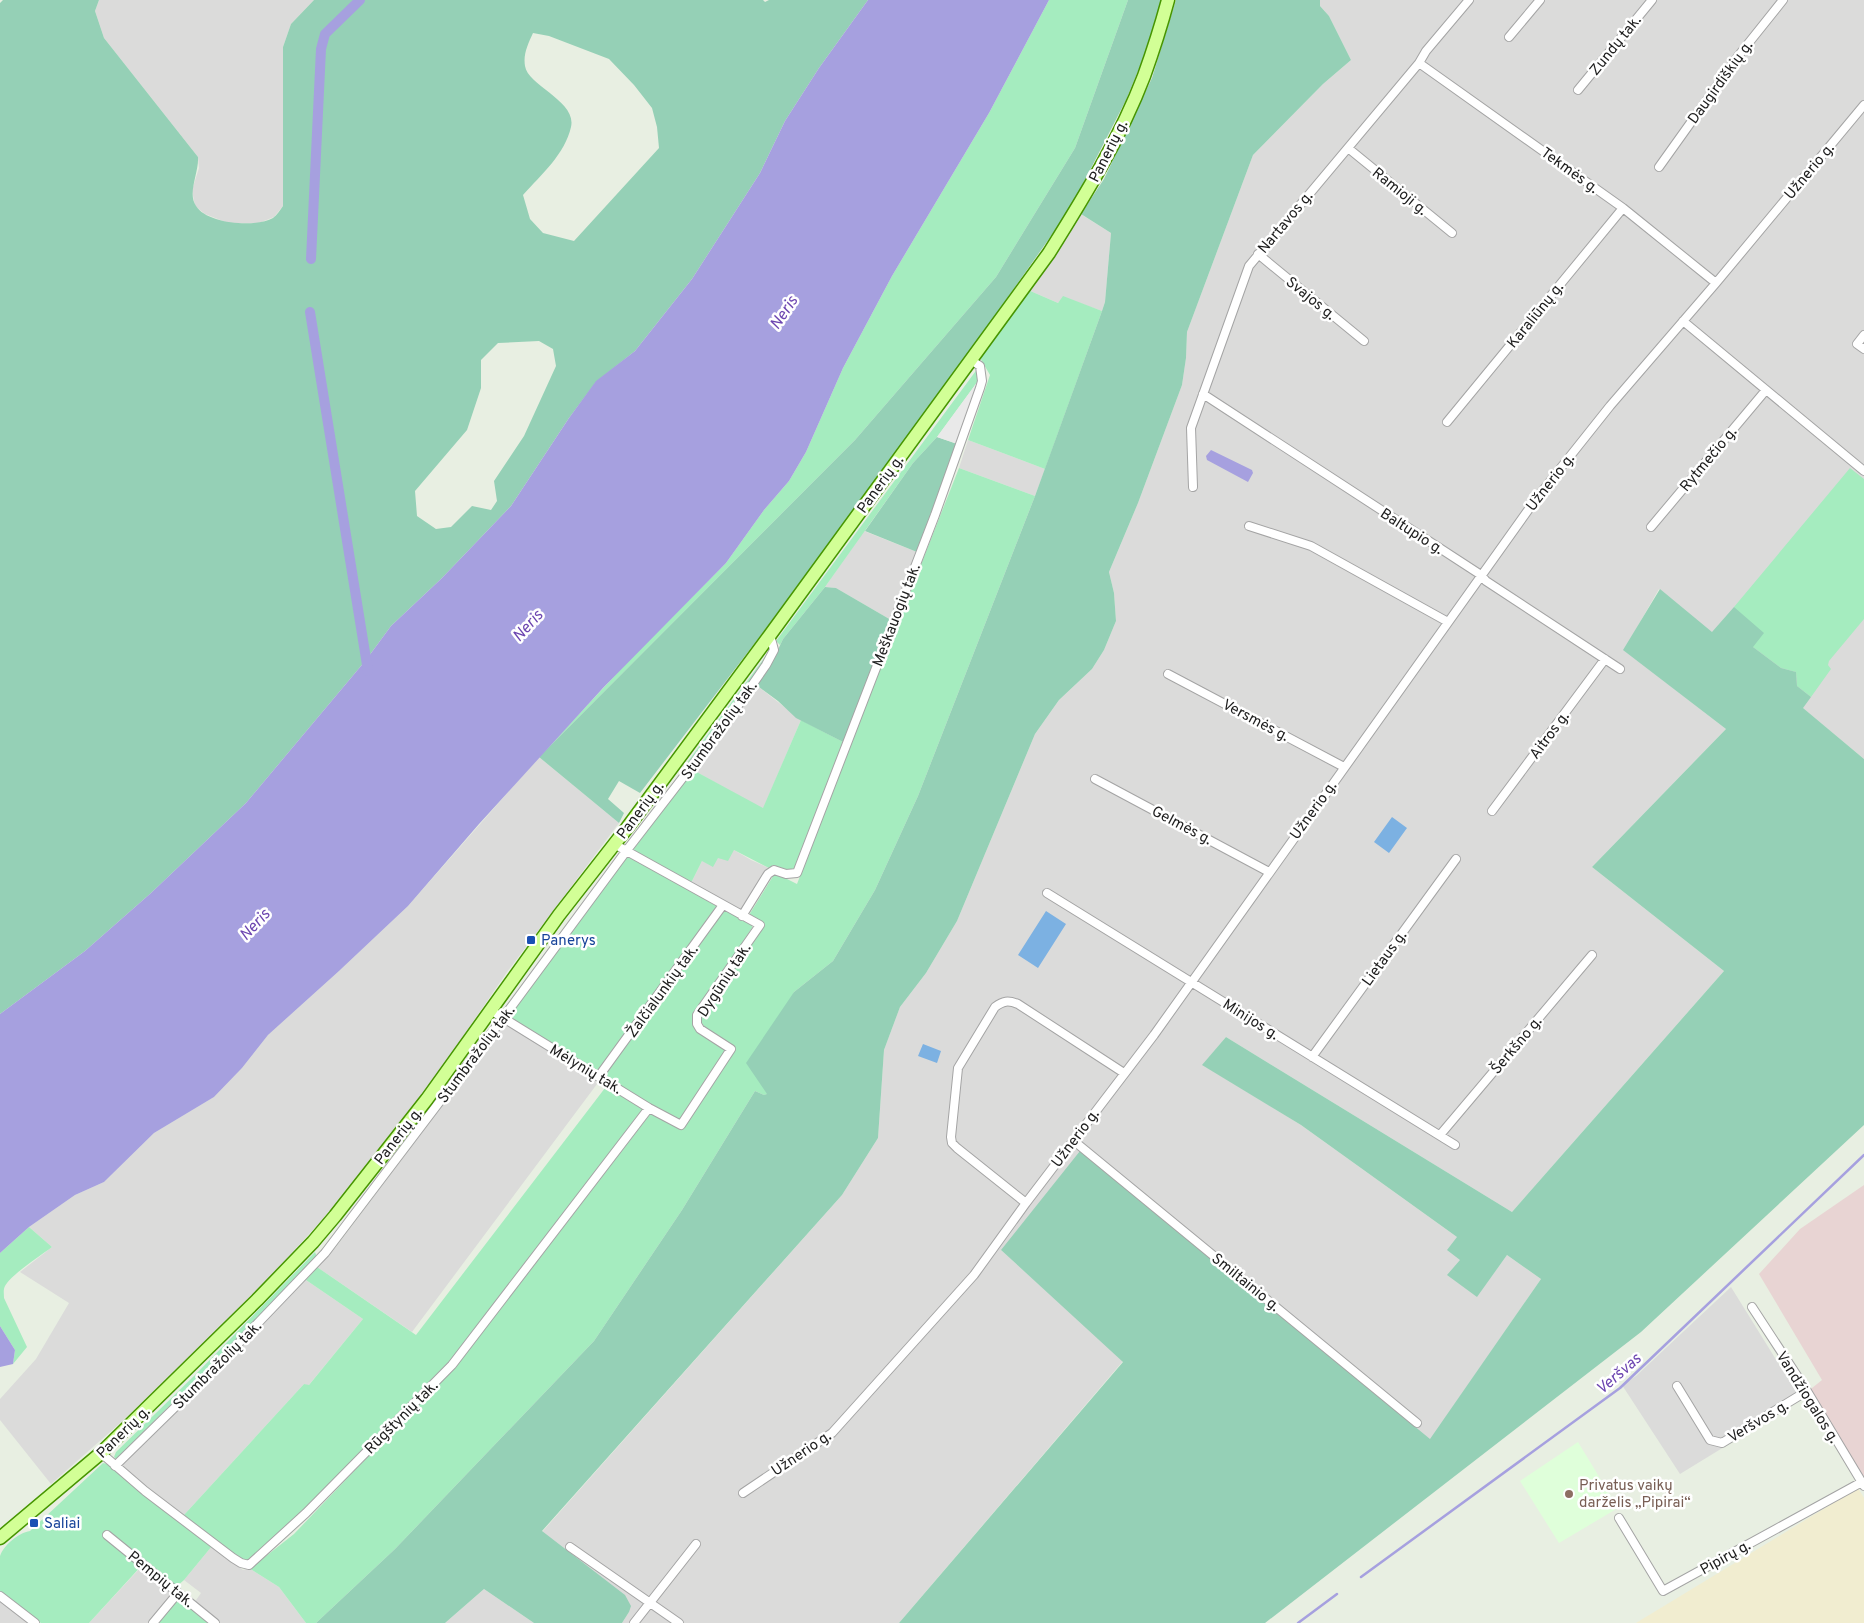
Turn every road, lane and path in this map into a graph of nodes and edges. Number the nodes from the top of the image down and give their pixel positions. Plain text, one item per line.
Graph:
1 (1168, 0) edge
2 (1469, 0) edge
3 (1540, 0) edge
4 (1652, 0) edge
5 (1783, 0) edge
6 (1509, 37) dead end
7 (1419, 63) junction
8 (1578, 90) dead end
9 (1864, 105) edge
10 (1348, 148) junction
11 (1659, 167) dead end
12 (1623, 208) junction
13 (1452, 233) dead end
14 (1258, 254) junction
15 (1716, 283) junction
16 (1683, 321) junction
17 (1864, 335) edge
18 (1364, 341) dead end
19 (1864, 349) edge
20 (971, 360) junction
21 (1766, 390) junction
22 (1202, 394) junction
23 (1447, 422) dead end
24 (1864, 471) edge
25 (1193, 487) dead end
26 (1249, 526) dead end
27 (1651, 527) dead end
28 (1481, 575) junction
29 (1448, 622) junction
30 (770, 635) junction
31 (1605, 659) junction
32 (1620, 669) dead end
33 (1168, 674) dead end
34 (1344, 767) junction
35 (1095, 779) dead end
36 (1492, 811) dead end
37 (614, 844) junction
38 (628, 850) junction
39 (1456, 859) dead end
40 (1269, 872) junction
41 (1047, 893) dead end
42 (723, 905) junction
43 (742, 916) junction
44 (1592, 955) dead end
45 (1192, 981) junction
46 (492, 1011) junction
47 (503, 1018) junction
48 (1312, 1057) junction
49 (1124, 1073) junction
50 (600, 1076) junction
51 (650, 1108) junction
52 (681, 1125) joint
53 (1440, 1135) junction
54 (1074, 1140) junction
55 (1455, 1144) dead end
56 (1026, 1203) junction
57 (1752, 1308) dead end
58 (1676, 1386) dead end
59 (1807, 1392) junction
60 (1417, 1423) dead end
61 (101, 1453) junction
62 (115, 1466) junction
63 (1863, 1484) edge
64 (743, 1493) dead end
65 (1619, 1518) dead end
66 (107, 1535) dead end
67 (0, 1538) edge
68 (696, 1544) dead end
69 (570, 1547) dead end
70 (178, 1593) junction
71 (0, 1596) edge
72 (649, 1602) junction
73 (35, 1623) edge
74 (153, 1623) edge
75 (215, 1623) edge
76 (634, 1623) edge
77 (679, 1623) edge

1 - 20 main road, Panerių g.
2 - 7 street, Nartavos g.
3 - 6 street
4 - 8 street, Zundų tak.
5 - 11 street, Daugirdiškių g.
7 - 10 street, Nartavos g.
7 - 12 street, Tekmės g.
9 - 15 street, Užnerio g.
10 - 13 street, Ramioji g.
10 - 14 street, Nartavos g.
12 - 15 street, Tekmės g.
12 - 23 street, Karaliūnų g.
14 - 18 street, Svajos g.
14 - 22 street, Nartavos g.
15 - 16 street, Užnerio g.
16 - 21 street
16 - 28 street, Užnerio g.
17 - 19 street
20 - 30 main road, Panerių g.
20 - 43 street, Meškauogių tak.
21 - 24 street
21 - 27 street, Rytmečio g.
22 - 25 street, Nartavos g.
22 - 28 street, Baltupio g.
26 - 29 street
28 - 29 street, Užnerio g.
28 - 31 street, Baltupio g.
29 - 34 street, Užnerio g.
30 - 37 main road, Panerių g.
30 - 38 street, Stumbražolių tak.
31 - 32 street, Baltupio g.
31 - 36 street, Aitros g.
33 - 34 street, Versmės g.
34 - 40 street, Užnerio g.
35 - 40 street, Gelmės g.
37 - 38 street
37 - 46 main road, Panerių g.
38 - 42 street
38 - 47 street, Stumbražolių tak.
39 - 48 street, Lietaus g.
40 - 45 street, Užnerio g.
41 - 45 street, Minijos g.
42 - 43 street
42 - 50 street, Žalčialunkių tak.
43 - 52 street, Dygūnių tak.
44 - 53 street, Šerkšno g.
45 - 48 street, Minijos g.
45 - 49 street, Užnerio g.
46 - 47 street, Mėlynių tak.
46 - 61 main road, Panerių g.
47 - 50 street, Mėlynių tak.
47 - 62 street, Stumbražolių tak.
48 - 53 street, Minijos g.
49 - 54 street, Užnerio g.
49 - 56 street
50 - 51 street, Mėlynių tak.
51 - 52 street, Mėlynių tak.
51 - 62 street, Rūgštynių tak.
53 - 55 street, Minijos g.
54 - 56 street, Užnerio g.
54 - 60 street, Smiltainio g.
56 - 64 street, Užnerio g.
57 - 59 street, Vandžiogalos g.
58 - 59 street, Veršvos g.
59 - 63 street, Vandžiogalos g.
61 - 62 street, Rūgštynių tak.
61 - 67 main road, Panerių g.
63 - 65 street, Pipirų g.
66 - 70 street, Pempių tak.
68 - 72 street
69 - 72 street
70 - 74 street
70 - 75 street, Pempių tak.
71 - 73 street
72 - 76 street
72 - 77 street

